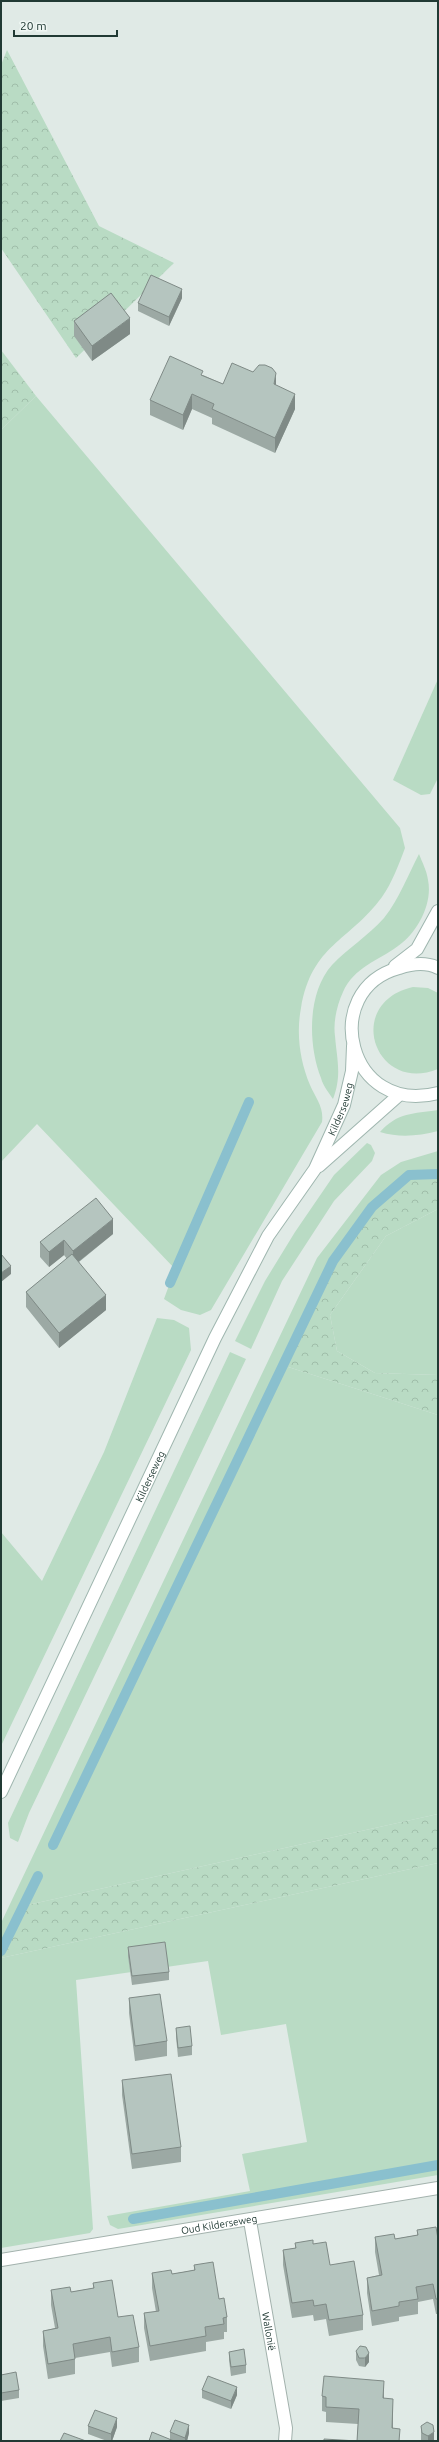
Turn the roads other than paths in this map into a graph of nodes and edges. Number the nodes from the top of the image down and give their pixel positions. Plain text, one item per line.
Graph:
1 (438, 911) edge
2 (438, 968) edge
3 (390, 970) junction
4 (353, 1046) junction
5 (438, 1093) edge
6 (399, 1095) junction
7 (315, 1169) junction
8 (1, 1792) edge
9 (438, 2188) edge
10 (250, 2221) junction
11 (1, 2260) edge
12 (285, 2441) edge

1 - 3 street
2 - 3 street
3 - 4 street
4 - 6 street
4 - 7 street, Kilderseweg
5 - 6 street
6 - 7 street, Kilderseweg
7 - 8 street, Kilderseweg
9 - 10 street, Oud Kilderseweg
10 - 11 street, Oud Kilderseweg
10 - 12 street, Wallonië

